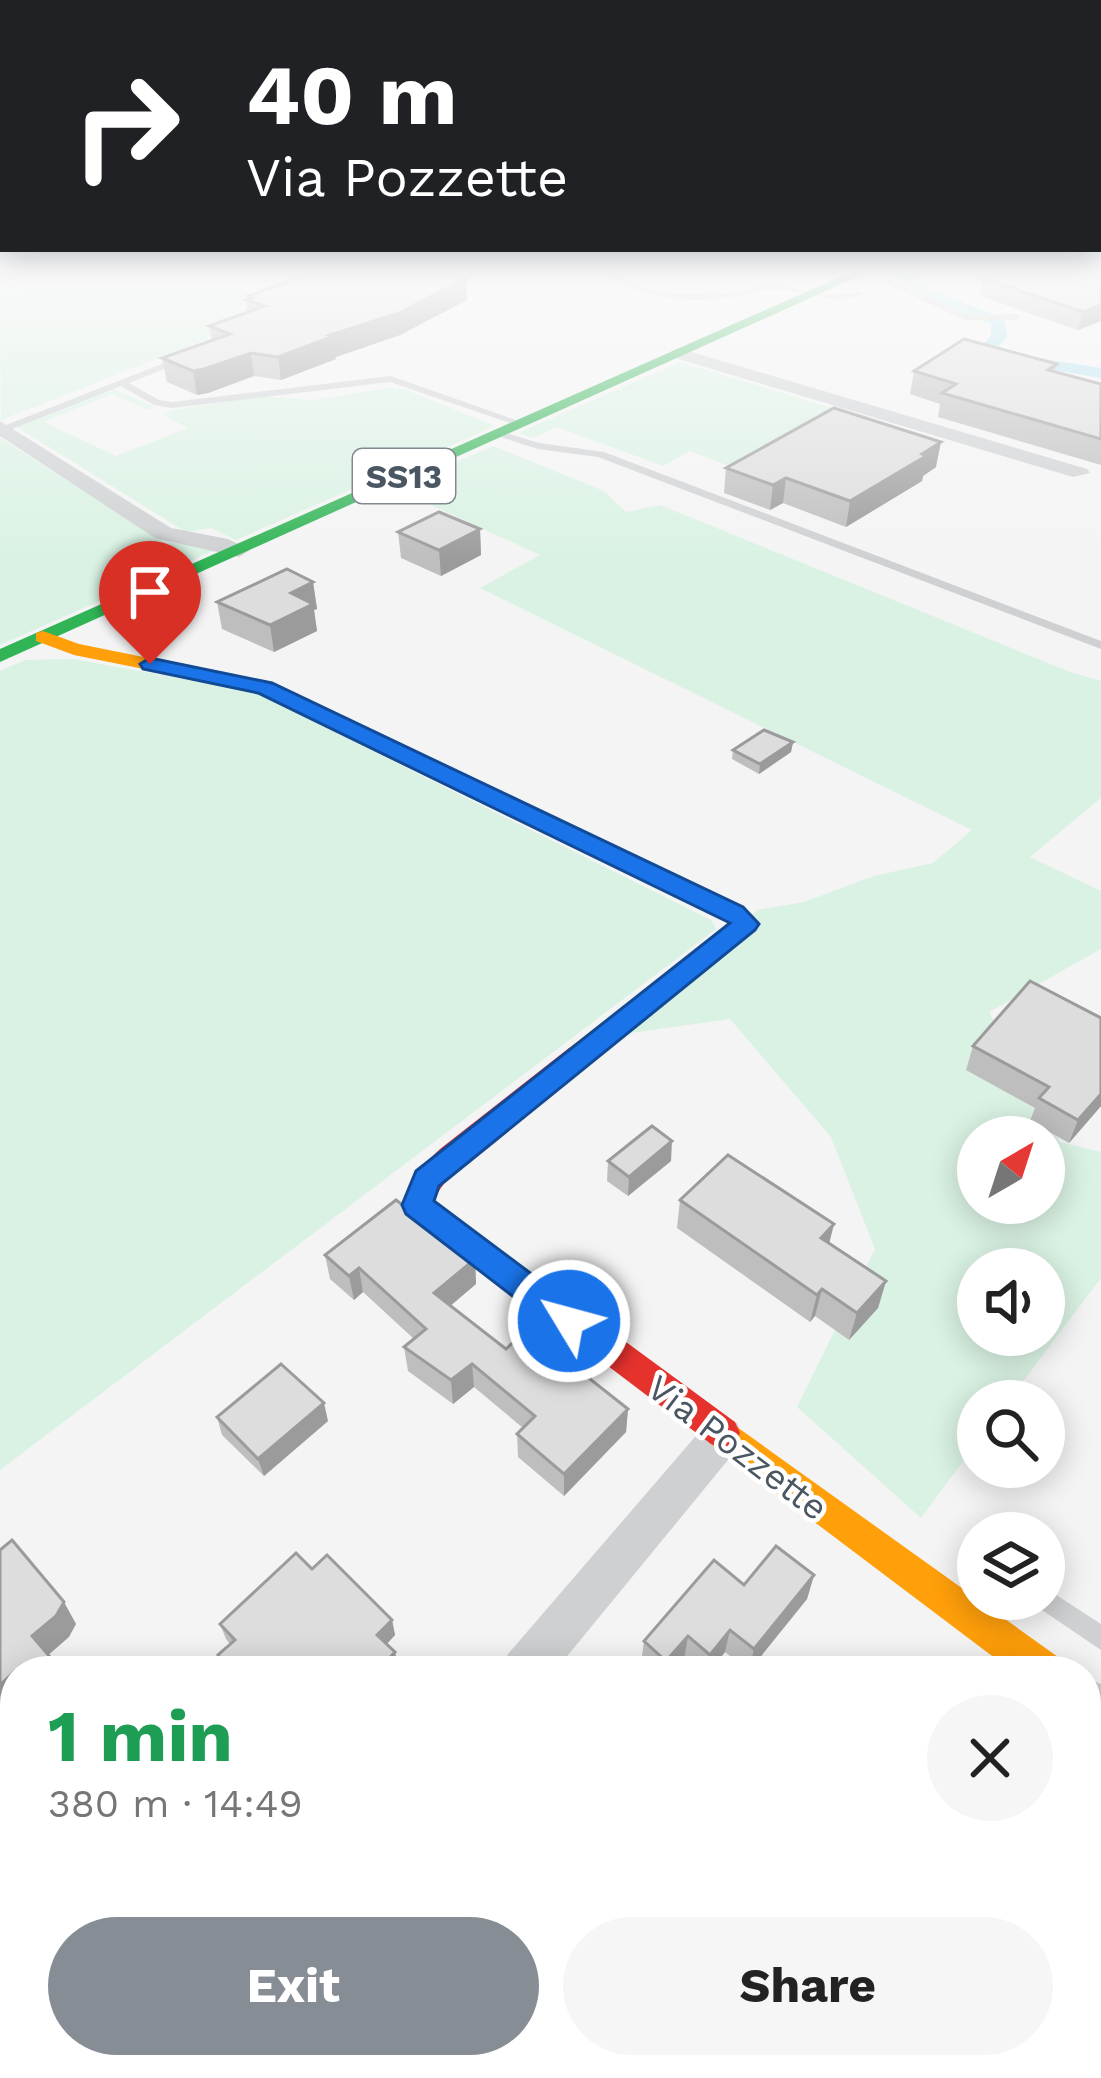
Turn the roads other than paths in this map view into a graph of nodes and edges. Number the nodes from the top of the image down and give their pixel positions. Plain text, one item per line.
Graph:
1 (157, 369) edge
2 (642, 369) edge
3 (732, 369) edge
4 (122, 383) junction
5 (2, 428) edge
6 (508, 429) junction
7 (1080, 472) dead end
8 (239, 550) junction
9 (43, 638) junction
10 (1101, 645) edge
11 (0, 656) edge
12 (722, 1436) junction
13 (1065, 1613) edge
14 (1101, 1638) edge
15 (538, 1656) edge
16 (1023, 1656) edge

1 - 4 lane
2 - 6 street, SS13
3 - 7 street
4 - 5 lane
4 - 6 lane
5 - 8 street
6 - 8 street, SS13
6 - 10 lane
8 - 9 street, SS13
9 - 11 street, SS13
9 - 12 street, Via Pozzette
12 - 15 street
12 - 16 street, Via Pozzette
13 - 14 lane

